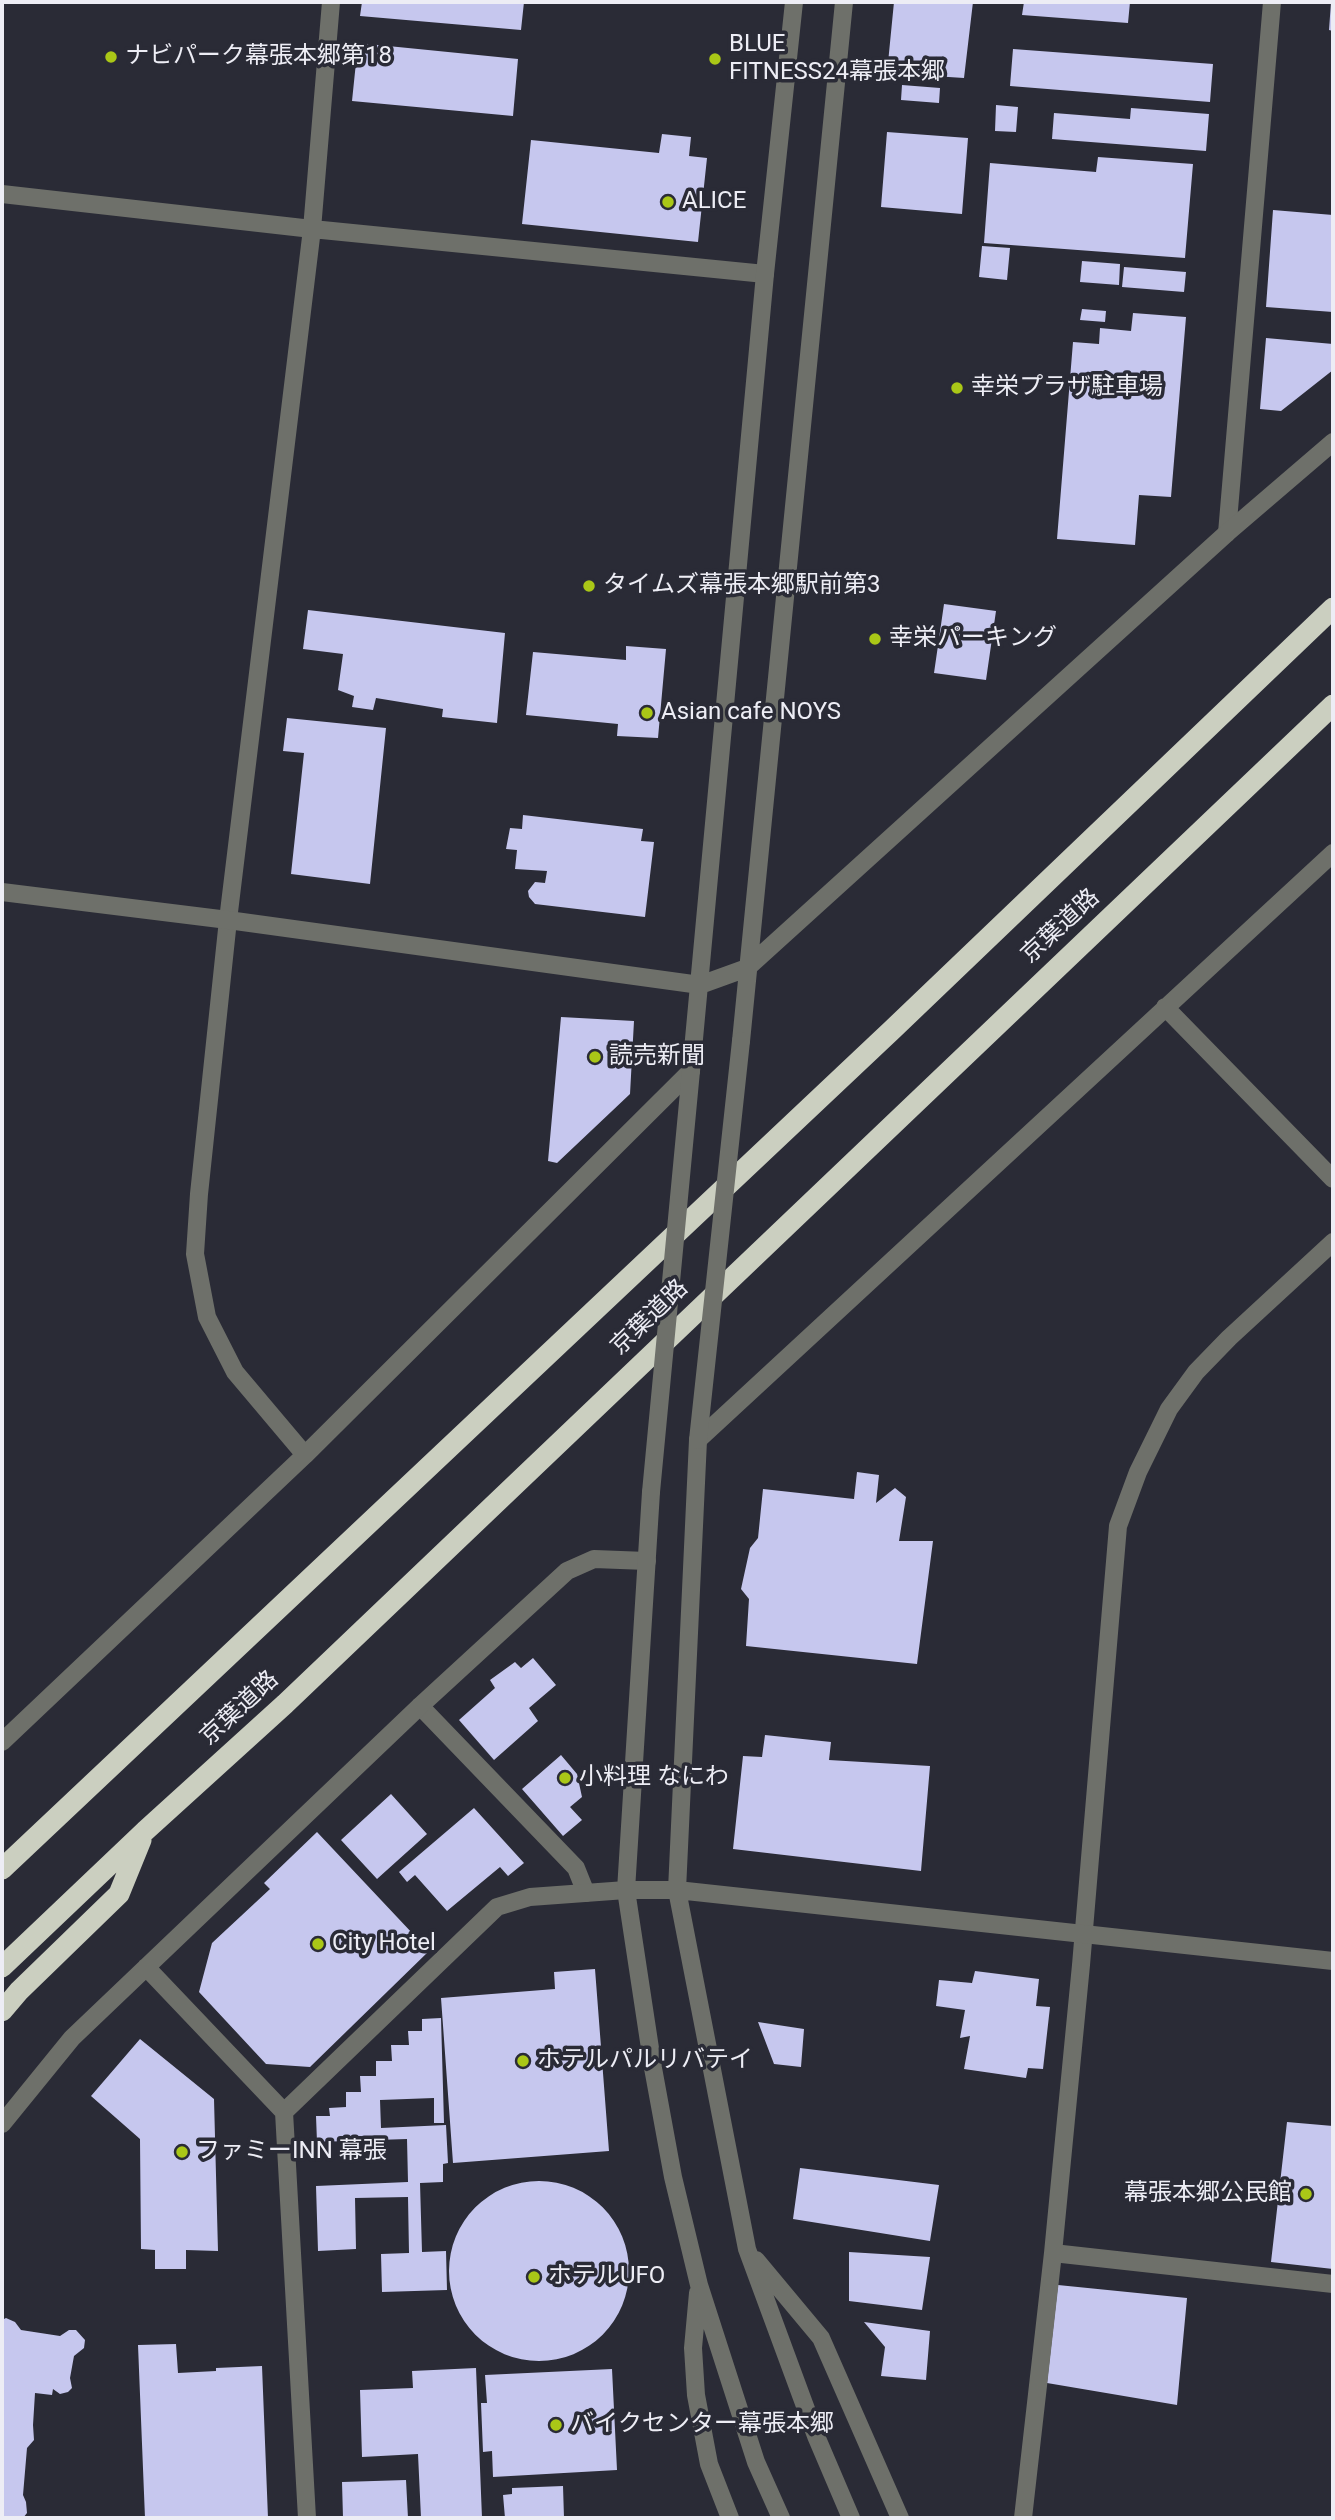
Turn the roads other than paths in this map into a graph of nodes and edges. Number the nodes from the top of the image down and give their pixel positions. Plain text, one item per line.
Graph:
1 (331, 2) edge
2 (794, 2) edge
3 (844, 2) edge
4 (1272, 2) edge
5 (2, 194) edge
6 (312, 229) junction
7 (765, 274) junction
8 (1333, 442) edge
9 (1227, 533) junction
10 (1333, 608) edge
11 (1333, 705) edge
12 (1333, 853) edge
13 (2, 892) edge
14 (228, 920) junction
15 (747, 968) junction
16 (700, 985) junction
17 (1165, 1007) junction
18 (691, 1071) junction
19 (1333, 1179) edge
20 (1333, 1242) edge
21 (698, 1440) junction
22 (305, 1455) junction
23 (647, 1561) junction
24 (420, 1706) junction
25 (2, 1742) edge
26 (145, 1831) junction
27 (2, 1869) edge
28 (626, 1890) junction
29 (677, 1890) junction
30 (586, 1893) junction
31 (1083, 1934) junction
32 (1333, 1961) edge
33 (2, 1967) edge
34 (146, 1967) junction
35 (2, 2011) edge
36 (284, 2112) junction
37 (2, 2124) edge
38 (747, 2249) junction
39 (1053, 2253) junction
40 (1333, 2284) edge
41 (699, 2285) junction
42 (307, 2518) edge
43 (730, 2518) edge
44 (780, 2518) edge
45 (851, 2518) edge
46 (900, 2518) edge
47 (1023, 2518) edge

1 - 6 street
2 - 7 street
3 - 15 street
4 - 9 street
5 - 6 street
6 - 7 street
6 - 14 street
7 - 16 street
8 - 9 street
9 - 15 street
10 - 27 highway, 京葉道路
11 - 26 highway, 京葉道路
12 - 17 street
13 - 14 street
14 - 16 street
14 - 22 street
15 - 16 street
15 - 21 street, bridge
16 - 18 street
17 - 19 street
17 - 21 street
18 - 22 street
18 - 23 street, bridge
20 - 31 street
21 - 29 street
22 - 25 street
23 - 24 street
23 - 28 street
24 - 30 street
24 - 34 street
26 - 33 highway, 京葉道路
26 - 35 highway
28 - 29 street
28 - 30 street
28 - 41 street
29 - 31 street
29 - 38 street
30 - 36 street
31 - 32 street
31 - 39 street
34 - 36 street
34 - 37 street
36 - 42 street
38 - 45 street
38 - 46 street
39 - 40 street
39 - 47 street
41 - 43 street
41 - 44 street

